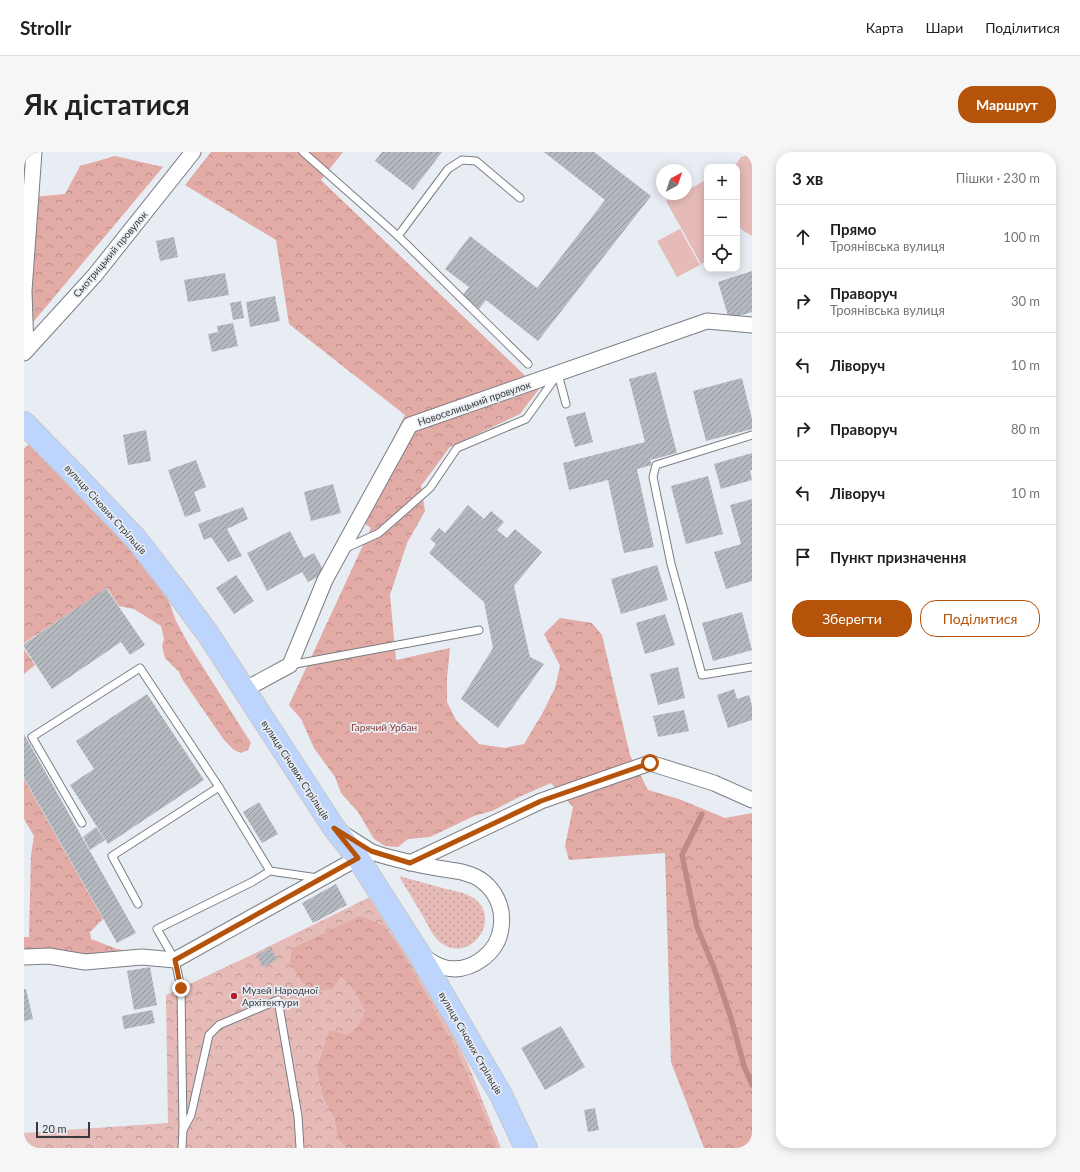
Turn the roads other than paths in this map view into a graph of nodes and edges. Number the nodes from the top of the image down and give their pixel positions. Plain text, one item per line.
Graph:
1 (34, 152) edge
2 (193, 152) edge
3 (303, 152) edge
4 (520, 198) dead end
5 (398, 236) junction
6 (752, 325) edge
7 (25, 352) edge
8 (528, 364) dead end
9 (558, 374) junction
10 (566, 404) dead end
11 (24, 423) edge
12 (752, 435) edge
13 (342, 549) junction
14 (479, 630) dead end
15 (290, 665) junction
16 (752, 667) edge
17 (244, 690) junction
18 (219, 787) junction
19 (752, 800) edge
20 (82, 822) dead end
21 (334, 828) junction
22 (358, 858) junction
23 (410, 863) junction
24 (270, 871) junction
25 (320, 878) junction
26 (138, 904) dead end
27 (418, 952) junction
28 (24, 957) edge
29 (175, 960) junction
30 (183, 1130) junction
31 (182, 1148) edge
32 (300, 1148) edge
33 (526, 1148) edge

1 - 7 street
2 - 7 street, Смотрицький провулок
3 - 5 lane
4 - 5 lane
5 - 8 lane
6 - 9 street, Новоселицький провулок
9 - 10 lane
9 - 13 lane
9 - 13 street, Новоселицький провулок
11 - 17 main road, вулиця Січових Стрільців
12 - 16 lane
13 - 15 street, Новоселицький провулок
14 - 15 lane
15 - 17 street
17 - 21 main road, вулиця Січових Стрільців
18 - 20 lane
18 - 24 lane
18 - 26 lane
19 - 23 street
21 - 22 main road, вулиця Січових Стрільців
21 - 23 street
22 - 25 street
22 - 27 main road, вулиця Січових Стрільців
23 - 27 street
24 - 25 lane
24 - 29 lane
25 - 29 street
27 - 33 main road, вулиця Січових Стрільців
28 - 29 street
29 - 30 lane
30 - 31 lane
30 - 32 lane

